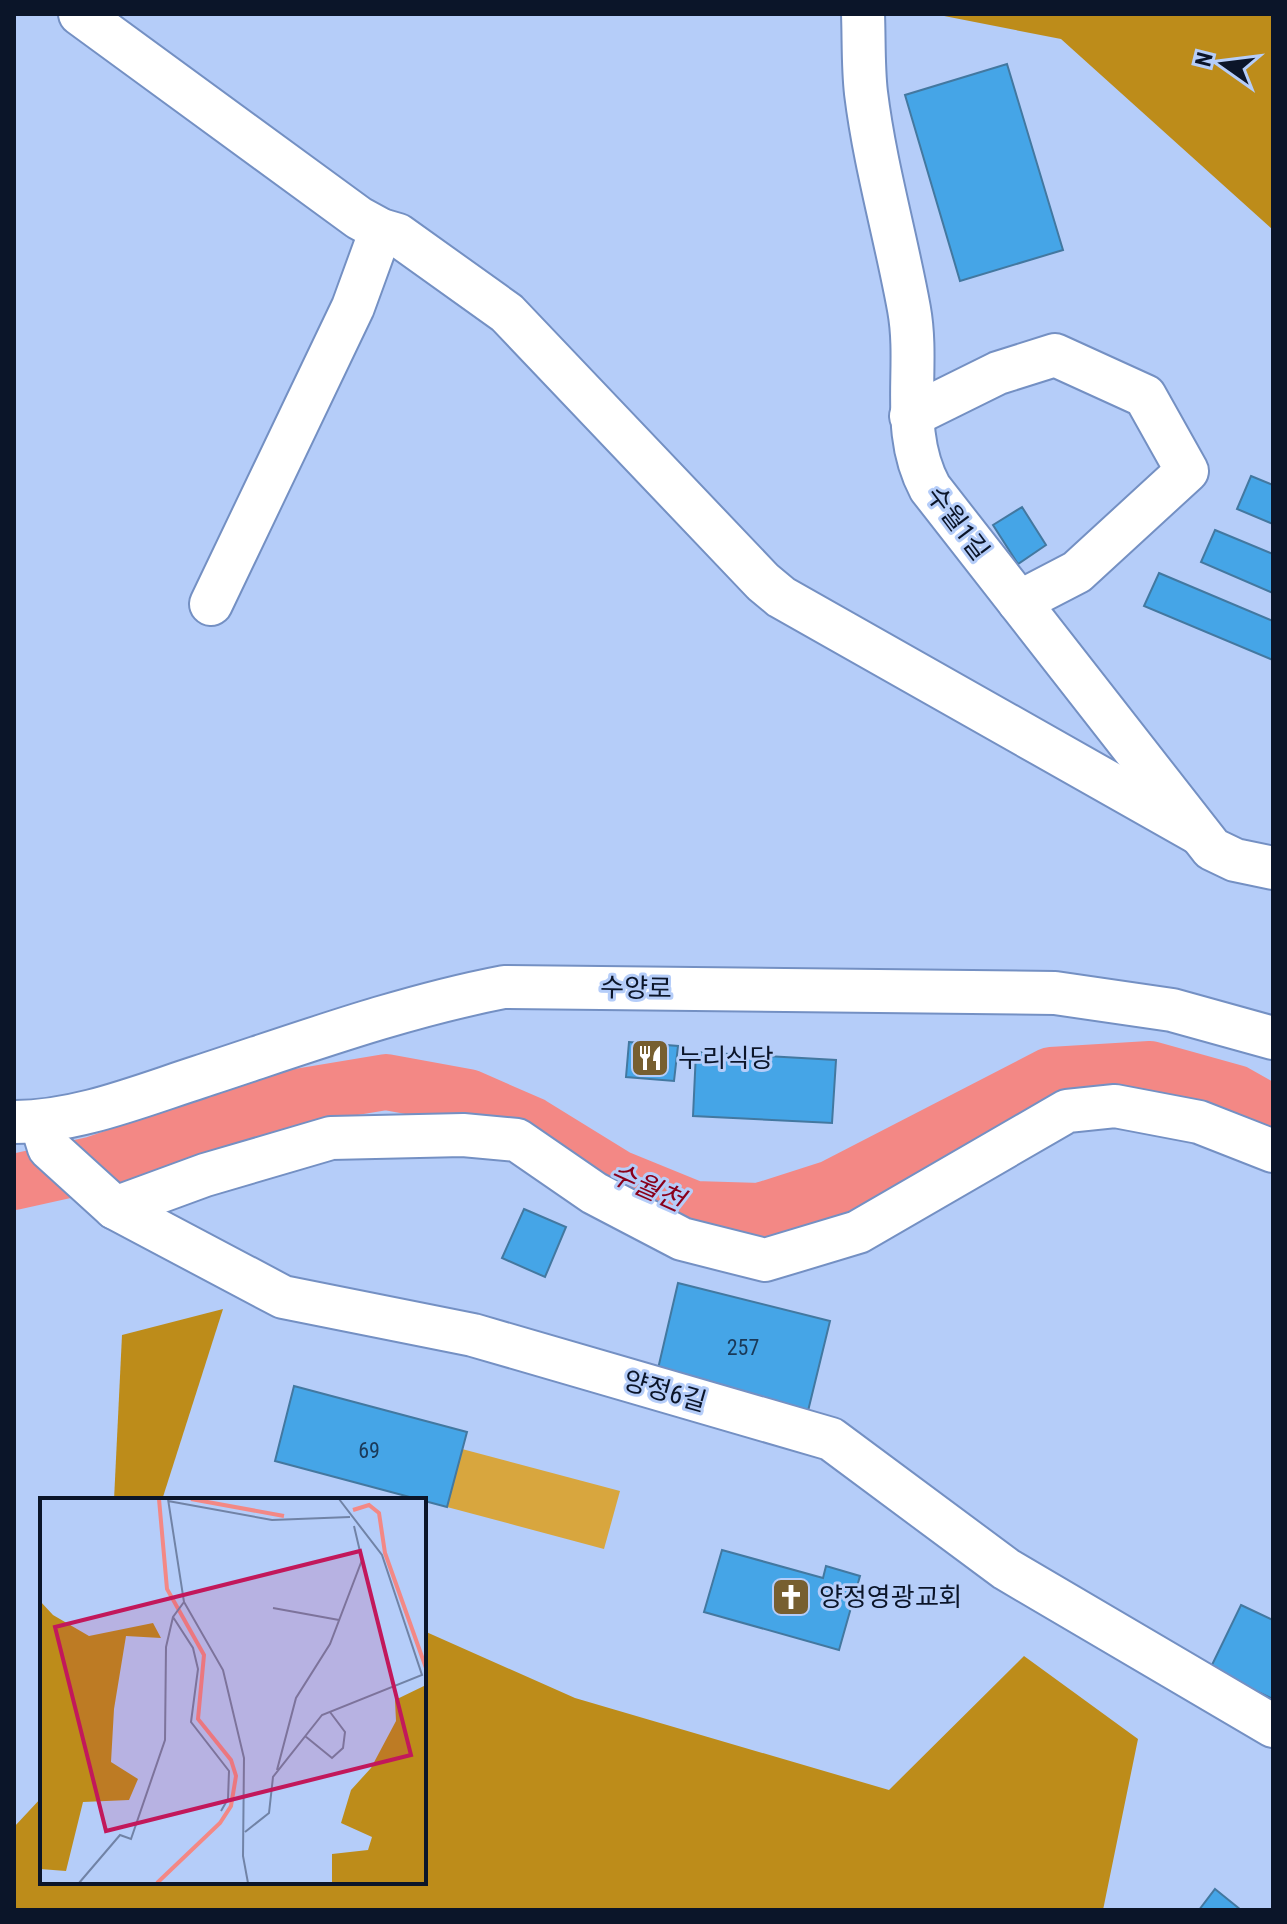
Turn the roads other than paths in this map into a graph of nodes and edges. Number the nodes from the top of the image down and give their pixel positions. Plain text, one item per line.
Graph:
1 (80, 14) edge
2 (863, 14) edge
3 (381, 230) junction
4 (911, 416) junction
5 (1019, 602) junction
6 (211, 604) dead end
7 (1198, 833) junction
8 (1273, 868) edge
9 (1273, 1038) edge
10 (35, 1131) edge
11 (1273, 1151) edge
12 (115, 1208) junction
13 (1273, 1726) edge

1 - 3 street
2 - 4 street, 수월1길
3 - 6 street
3 - 7 street
4 - 5 street, 수월1길
4 - 5 street
5 - 7 street, 수월1길
7 - 8 street, 수월1길
9 - 10 street, 수양로
10 - 12 street, 양정6길
11 - 12 street
12 - 13 street, 양정6길

